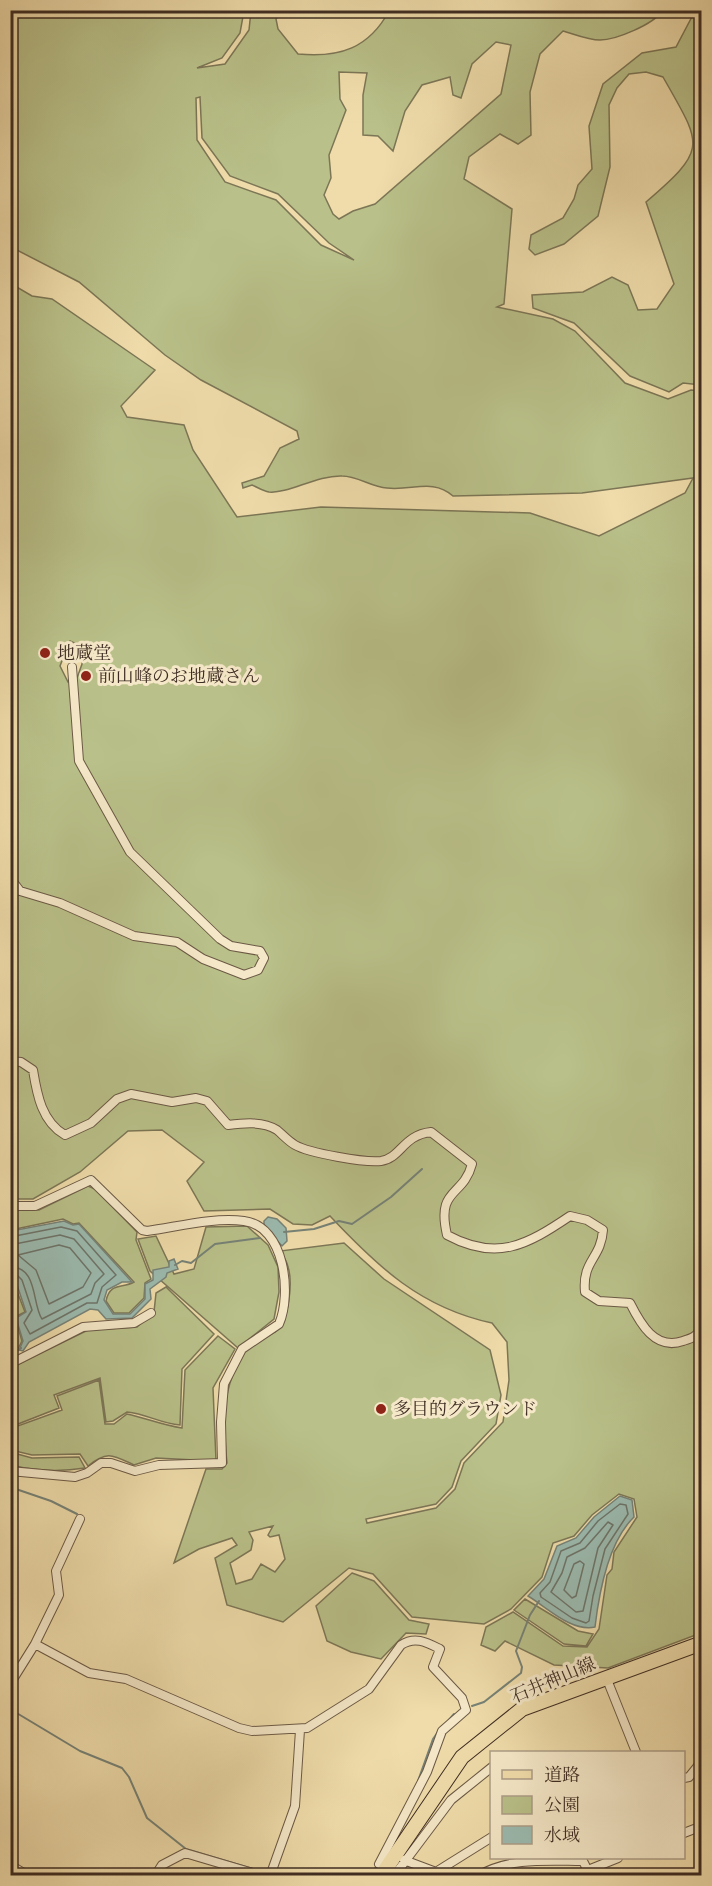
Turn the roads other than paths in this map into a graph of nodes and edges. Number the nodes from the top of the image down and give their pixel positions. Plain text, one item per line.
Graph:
1 (72, 667) dead end
2 (10, 878) edge
3 (10, 1061) edge
4 (10, 1206) edge
5 (151, 1312) dead end
6 (702, 1328) edge
7 (10, 1364) edge
8 (10, 1471) edge
9 (80, 1518) dead end
10 (702, 1642) edge
11 (35, 1644) junction
12 (606, 1677) junction
13 (10, 1684) edge
14 (300, 1730) junction
15 (636, 1751) edge
16 (702, 1761) edge
17 (490, 1769) edge
18 (685, 1778) edge
19 (702, 1826) edge
20 (685, 1833) edge
21 (490, 1837) edge
22 (613, 1859) edge
23 (404, 1860) junction
24 (10, 1865) edge
25 (587, 1869) junction
26 (387, 1873) edge
27 (29, 1875) edge
28 (155, 1875) edge
29 (269, 1875) edge
30 (478, 1875) edge
31 (573, 1875) edge

1 - 2 street
3 - 6 street
4 - 8 street
5 - 7 street
9 - 11 street
10 - 12 main road, 石井神山線
11 - 13 street
11 - 14 street
12 - 15 street
12 - 26 main road, 石井神山線
14 - 26 street
14 - 29 street
16 - 18 street
17 - 23 street
19 - 20 street
21 - 23 street
22 - 25 street
23 - 26 street
24 - 27 street
25 - 30 street
25 - 31 street
28 - 29 street

